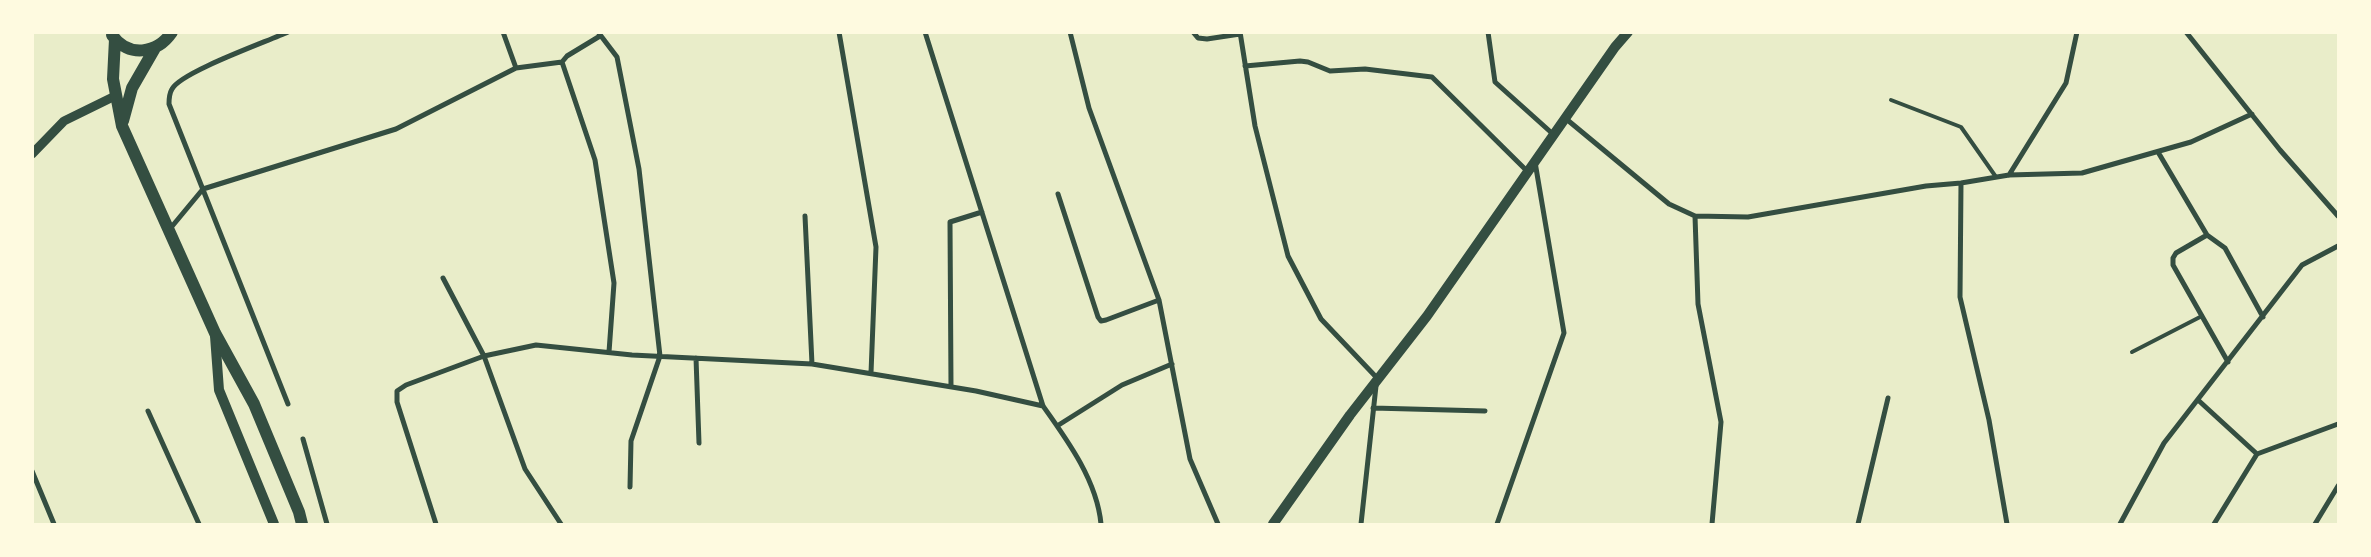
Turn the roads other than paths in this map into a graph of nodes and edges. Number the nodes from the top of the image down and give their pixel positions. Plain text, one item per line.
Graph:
1 (288, 32) edge
2 (503, 32) edge
3 (840, 32) edge
4 (925, 32) edge
5 (1070, 32) edge
6 (1193, 32) edge
7 (1488, 32) edge
8 (1628, 32) edge
9 (2077, 32) edge
10 (2186, 32) edge
11 (172, 33) edge
12 (1240, 33) edge
13 (599, 34) edge
14 (113, 36) edge
15 (154, 48) junction
16 (562, 62) junction
17 (1245, 66) junction
18 (516, 68) junction
19 (115, 96) junction
20 (1891, 100) dead end
21 (2252, 114) junction
22 (1566, 118) junction
23 (122, 126) junction
24 (1554, 135) junction
25 (2158, 152) junction
26 (32, 154) edge
27 (1535, 162) junction
28 (1528, 172) junction
29 (2008, 175) junction
30 (1996, 177) junction
31 (1961, 183) junction
32 (203, 189) junction
33 (1058, 194) dead end
34 (982, 212) junction
35 (805, 216) dead end
36 (1695, 216) junction
37 (2338, 216) edge
38 (169, 231) junction
39 (2207, 235) junction
40 (2338, 246) edge
41 (443, 278) dead end
42 (1160, 300) junction
43 (2202, 316) junction
44 (2263, 317) junction
45 (215, 332) junction
46 (609, 352) junction
47 (2132, 352) dead end
48 (484, 356) junction
49 (660, 356) junction
50 (696, 358) junction
51 (2228, 362) junction
52 (812, 364) junction
53 (1172, 364) junction
54 (871, 373) junction
55 (1377, 380) junction
56 (951, 386) junction
57 (1888, 398) dead end
58 (2198, 400) junction
59 (288, 404) dead end
60 (1043, 406) junction
61 (1373, 408) junction
62 (148, 411) dead end
63 (1485, 411) dead end
64 (2338, 424) edge
65 (1058, 426) junction
66 (303, 439) dead end
67 (699, 443) dead end
68 (2257, 454) junction
69 (32, 471) edge
70 (2338, 486) edge
71 (630, 488) dead end
72 (54, 524) edge
73 (199, 524) edge
74 (274, 524) edge
75 (302, 524) edge
76 (327, 524) edge
77 (436, 524) edge
78 (561, 524) edge
79 (1102, 524) edge
80 (1218, 524) edge
81 (1273, 524) edge
82 (1361, 524) edge
83 (1498, 524) edge
84 (1712, 524) edge
85 (1858, 524) edge
86 (2007, 524) edge
87 (2120, 524) edge
88 (2214, 524) edge
89 (2315, 524) edge

1 - 32 street
2 - 18 street
3 - 54 street
4 - 34 street
5 - 42 street
6 - 12 street
7 - 24 street
8 - 22 main road
9 - 29 street
10 - 21 street
11 - 15 main road
12 - 17 street
13 - 16 street
13 - 49 street
14 - 15 main road
14 - 19 main road
15 - 23 main road
16 - 18 street
16 - 46 street
17 - 28 street
17 - 55 street
18 - 32 street
19 - 23 main road
19 - 26 street
20 - 30 lane
21 - 25 street
21 - 37 street
22 - 24 main road
22 - 36 street
23 - 38 main road
24 - 27 main road
25 - 29 street
25 - 39 street
27 - 28 main road
27 - 83 street
28 - 55 main road
29 - 30 street
30 - 31 street
31 - 36 street
31 - 86 street
32 - 38 street
32 - 59 street
33 - 42 street
34 - 56 street
34 - 60 street
35 - 52 street
36 - 84 street
38 - 45 main road
39 - 43 street
39 - 44 street
40 - 44 street
41 - 48 street
42 - 53 street
43 - 47 lane
43 - 51 street
44 - 51 street
45 - 74 main road
45 - 75 main road
46 - 48 street
46 - 49 street
48 - 77 street
48 - 78 street
49 - 50 street
49 - 71 street
50 - 52 street
50 - 67 street
51 - 58 street
52 - 54 street
53 - 65 street
53 - 80 street
54 - 56 street
55 - 61 street
55 - 81 main road
56 - 60 street
57 - 85 street
58 - 68 street
58 - 87 street
60 - 65 street
61 - 63 street
61 - 82 street
62 - 73 street
64 - 68 street
65 - 79 street
66 - 76 street
68 - 88 street
69 - 72 street
70 - 89 street

